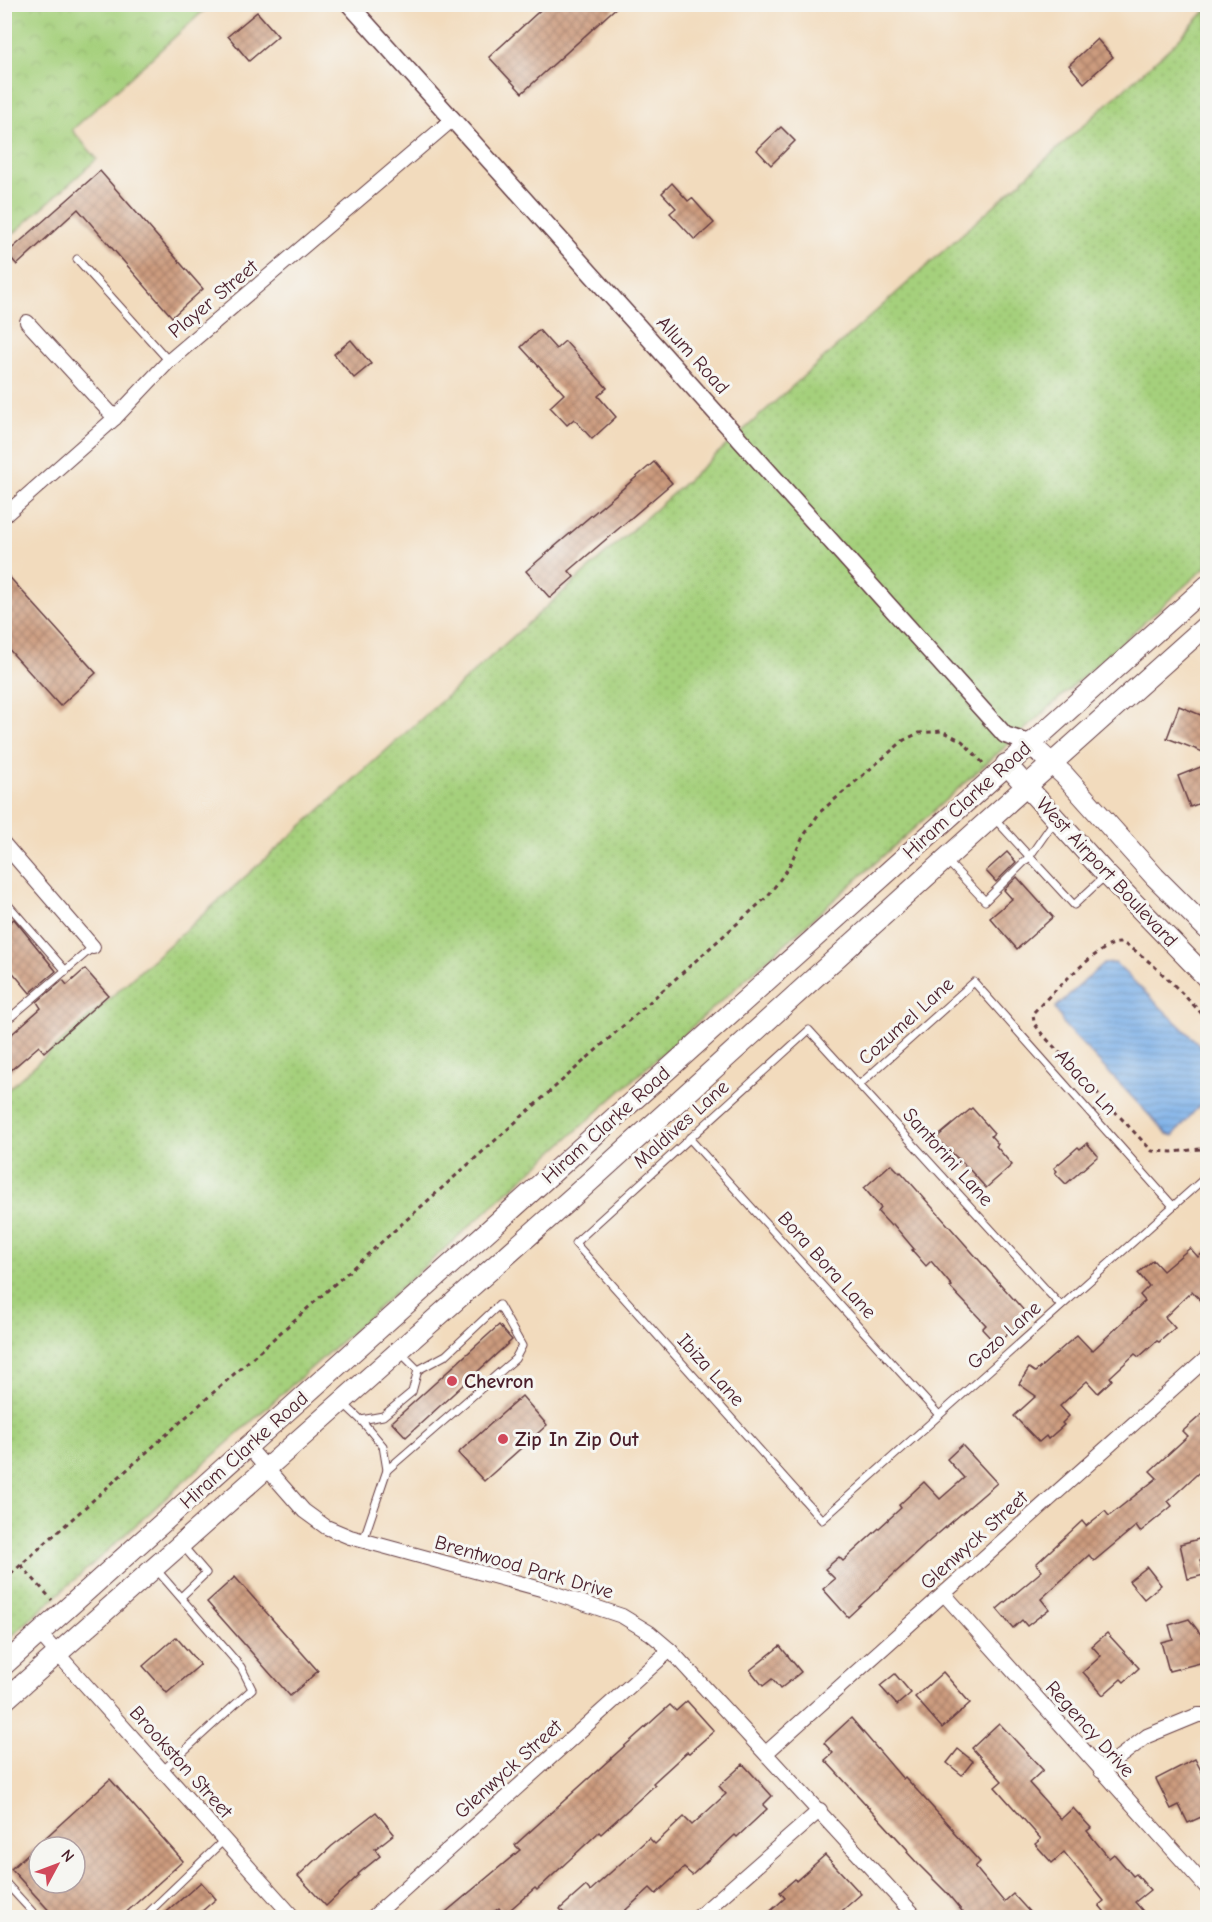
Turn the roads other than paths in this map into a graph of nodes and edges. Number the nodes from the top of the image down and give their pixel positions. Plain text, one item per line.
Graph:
1 (349, 4) edge
2 (453, 119) junction
3 (77, 259) dead end
4 (27, 322) dead end
5 (169, 361) junction
6 (115, 418) junction
7 (4, 516) edge
8 (1208, 585) edge
9 (1208, 624) edge
10 (1005, 735) junction
11 (1029, 743) junction
12 (1052, 763) junction
13 (1006, 764) junction
14 (1026, 786) junction
15 (993, 816) junction
16 (1056, 818) junction
17 (4, 844) edge
18 (1030, 856) junction
19 (945, 859) junction
20 (1106, 874) junction
21 (4, 900) edge
22 (1208, 930) edge
23 (93, 947) joint
24 (798, 952) junction
25 (66, 971) junction
26 (818, 975) junction
27 (1208, 979) edge
28 (974, 982) joint
29 (4, 1008) edge
30 (809, 1030) joint
31 (860, 1084) junction
32 (633, 1100) junction
33 (654, 1123) junction
34 (689, 1137) junction
35 (1208, 1175) edge
36 (1173, 1206) junction
37 (575, 1243) joint
38 (466, 1250) junction
39 (485, 1274) junction
40 (1061, 1306) junction
41 (398, 1350) junction
42 (1208, 1357) edge
43 (418, 1370) junction
44 (341, 1402) junction
45 (939, 1415) junction
46 (361, 1420) junction
47 (248, 1447) junction
48 (268, 1468) junction
49 (387, 1470) junction
50 (822, 1520) joint
51 (363, 1541) junction
52 (182, 1545) junction
53 (155, 1568) junction
54 (944, 1594) junction
55 (181, 1597) junction
56 (39, 1634) junction
57 (670, 1650) junction
58 (58, 1653) junction
59 (4, 1665) edge
60 (4, 1701) edge
61 (1208, 1714) edge
62 (766, 1753) junction
63 (162, 1771) junction
64 (1101, 1771) junction
65 (820, 1810) junction
66 (224, 1840) junction
67 (4, 1881) edge
68 (1208, 1889) edge
69 (38, 1917) edge
70 (143, 1917) edge
71 (294, 1917) edge
72 (372, 1917) edge
73 (697, 1917) edge
74 (917, 1917) edge

1 - 2 street, Allum Road
2 - 5 street, Player Street
2 - 10 street, Allum Road
3 - 5 lane
4 - 6 street
5 - 6 street, Player Street
6 - 7 street, Player Street
8 - 11 main road, Hiram Clarke Road
9 - 12 main road, Hiram Clarke Road
10 - 11 street, Allum Road
10 - 13 street
11 - 12 main road, West Airport Boulevard
11 - 13 main road, Hiram Clarke Road
12 - 14 main road, Hiram Clarke Road
12 - 22 main road, West Airport Boulevard
13 - 14 main road, West Airport Boulevard
13 - 24 main road, Hiram Clarke Road
14 - 15 main road, Hiram Clarke Road
14 - 16 main road, West Airport Boulevard
15 - 18 lane
15 - 19 main road, Hiram Clarke Road
16 - 18 lane
16 - 20 main road, West Airport Boulevard
17 - 23 street
18 - 19 lane
18 - 20 lane
19 - 26 main road, Hiram Clarke Road
20 - 27 main road, West Airport Boulevard
21 - 25 lane
23 - 25 lane
24 - 26 main road
24 - 32 main road, Hiram Clarke Road
25 - 29 lane
26 - 33 main road, Hiram Clarke Road
28 - 31 lane, Cozumel Lane
28 - 36 lane, Abaco Ln
30 - 31 lane, Santorini Lane
30 - 34 lane, Maldives Lane
31 - 40 lane, Santorini Lane
32 - 33 main road
32 - 38 main road, Hiram Clarke Road
33 - 39 main road, Hiram Clarke Road
34 - 37 lane, Maldives Lane
34 - 45 lane, Bora Bora Lane
35 - 36 lane, Gozo Lane
36 - 40 lane, Gozo Lane
37 - 50 lane, Ibiza Lane
38 - 39 main road
38 - 47 main road, Hiram Clarke Road
39 - 41 main road, Hiram Clarke Road
40 - 45 lane, Gozo Lane
41 - 43 lane
41 - 44 main road, Hiram Clarke Road
42 - 54 street, Glenwyck Street
43 - 46 lane
43 - 49 lane
44 - 46 lane
44 - 48 main road, Hiram Clarke Road
45 - 50 lane, Gozo Lane
46 - 49 lane
47 - 48 street, Brentwood Park Drive
47 - 56 main road, Hiram Clarke Road
48 - 51 street, Brentwood Park Drive
48 - 52 main road, Hiram Clarke Road
49 - 51 lane
51 - 57 street, Brentwood Park Drive
52 - 53 main road, Hiram Clarke Road
52 - 55 lane
53 - 55 lane
53 - 58 main road, Hiram Clarke Road
54 - 62 street, Glenwyck Street
54 - 64 street, Regency Drive
55 - 63 lane
56 - 58 street, Brookston Street
56 - 59 main road, Hiram Clarke Road
57 - 62 street, Brentwood Park Drive
57 - 72 street, Glenwyck Street
58 - 60 main road, Hiram Clarke Road
58 - 63 street, Brookston Street
61 - 64 street
62 - 65 street, Brentwood Park Drive
63 - 66 street, Brookston Street
64 - 68 street, Regency Drive
65 - 73 street
65 - 74 street, Brentwood Park Drive
66 - 70 lane
66 - 71 street, Brookston Street
67 - 69 lane

